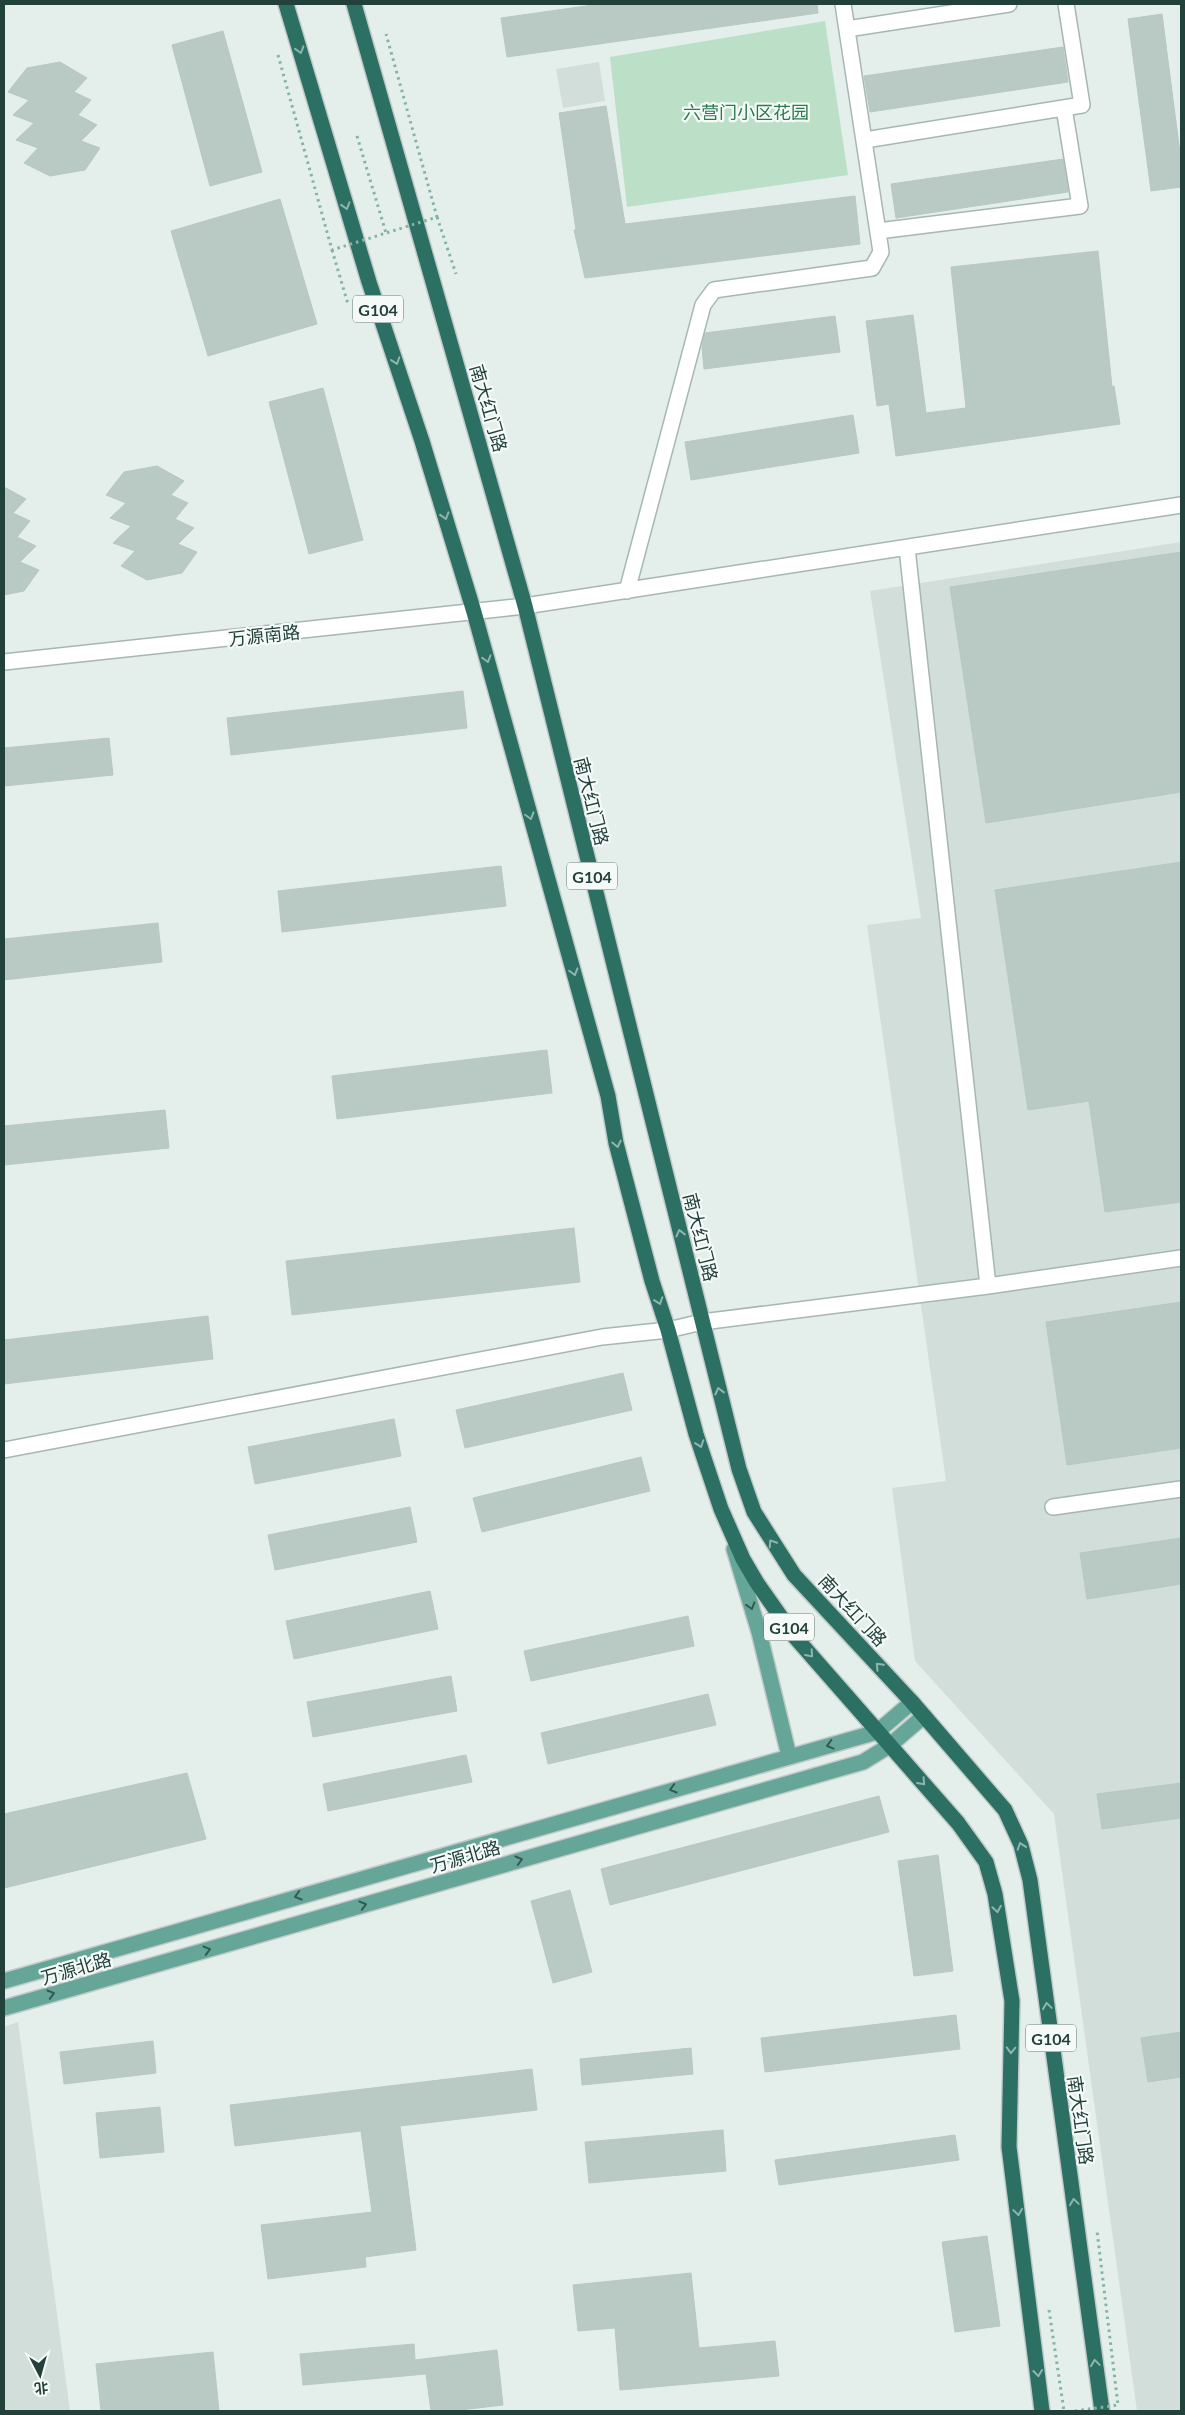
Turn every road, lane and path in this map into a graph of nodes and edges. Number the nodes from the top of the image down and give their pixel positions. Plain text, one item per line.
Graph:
1 (286, 4) edge
2 (354, 4) edge
3 (842, 4) edge
4 (1009, 4) edge
5 (1066, 4) edge
6 (847, 29) junction
7 (386, 34) dead end
8 (278, 55) dead end
9 (1064, 108) junction
10 (357, 136) dead end
11 (865, 140) junction
12 (437, 217) junction
13 (878, 231) junction
14 (386, 233) junction
15 (332, 250) junction
16 (456, 274) dead end
17 (348, 304) dead end
18 (1181, 505) edge
19 (907, 548) junction
20 (627, 591) junction
21 (525, 606) junction
22 (474, 612) junction
23 (4, 662) edge
24 (1181, 1258) edge
25 (988, 1286) junction
26 (702, 1322) junction
27 (668, 1330) junction
28 (4, 1450) edge
29 (1181, 1489) edge
30 (1053, 1506) dead end
31 (722, 1509) junction
32 (912, 1702) junction
33 (924, 1716) junction
34 (877, 1732) junction
35 (889, 1746) junction
36 (789, 1756) junction
37 (4, 1981) edge
38 (4, 2008) edge
39 (1097, 2231) dead end
40 (1049, 2310) dead end
41 (1042, 2411) edge
42 (1064, 2411) edge
43 (1075, 2411) edge
44 (1102, 2411) edge

1 -> 22 highway, G104
2 - 21 highway, 南大红门路 / G104
3 - 6 street
4 - 6 street
5 - 9 street
6 - 11 street
7 - 12 path, bridge
8 - 15 path, bridge
9 - 11 street
9 - 13 street
10 - 14 path
11 - 13 street
12 - 14 path, bridge
12 - 16 path
13 - 20 street
14 - 15 path, bridge
15 - 17 path
18 - 19 street, 万源南路
19 - 20 street, 万源南路
19 - 25 street
20 - 21 street, 万源南路
21 - 22 street, 万源南路
26 -> 21 highway, 南大红门路 / G104
22 - 23 street, 万源南路
22 -> 27 highway, G104
24 - 25 street
25 - 26 street
26 - 27 street
32 -> 26 highway, 南大红门路 / G104
27 - 28 street
27 -> 31 highway, G104
29 - 30 street
31 -> 34 highway, G104
31 -> 36 main road
32 - 33 highway, 南大红门路 / G104
32 - 34 main road
33 - 35 main road, 万源北路
44 -> 33 highway, 南大红门路 / G104
34 - 35 highway, G104
34 -> 36 main road, 万源北路
38 -> 35 main road, 万源北路
35 -> 41 highway, G104
36 -> 37 main road, 万源北路
39 - 43 path, bridge
40 - 42 path

